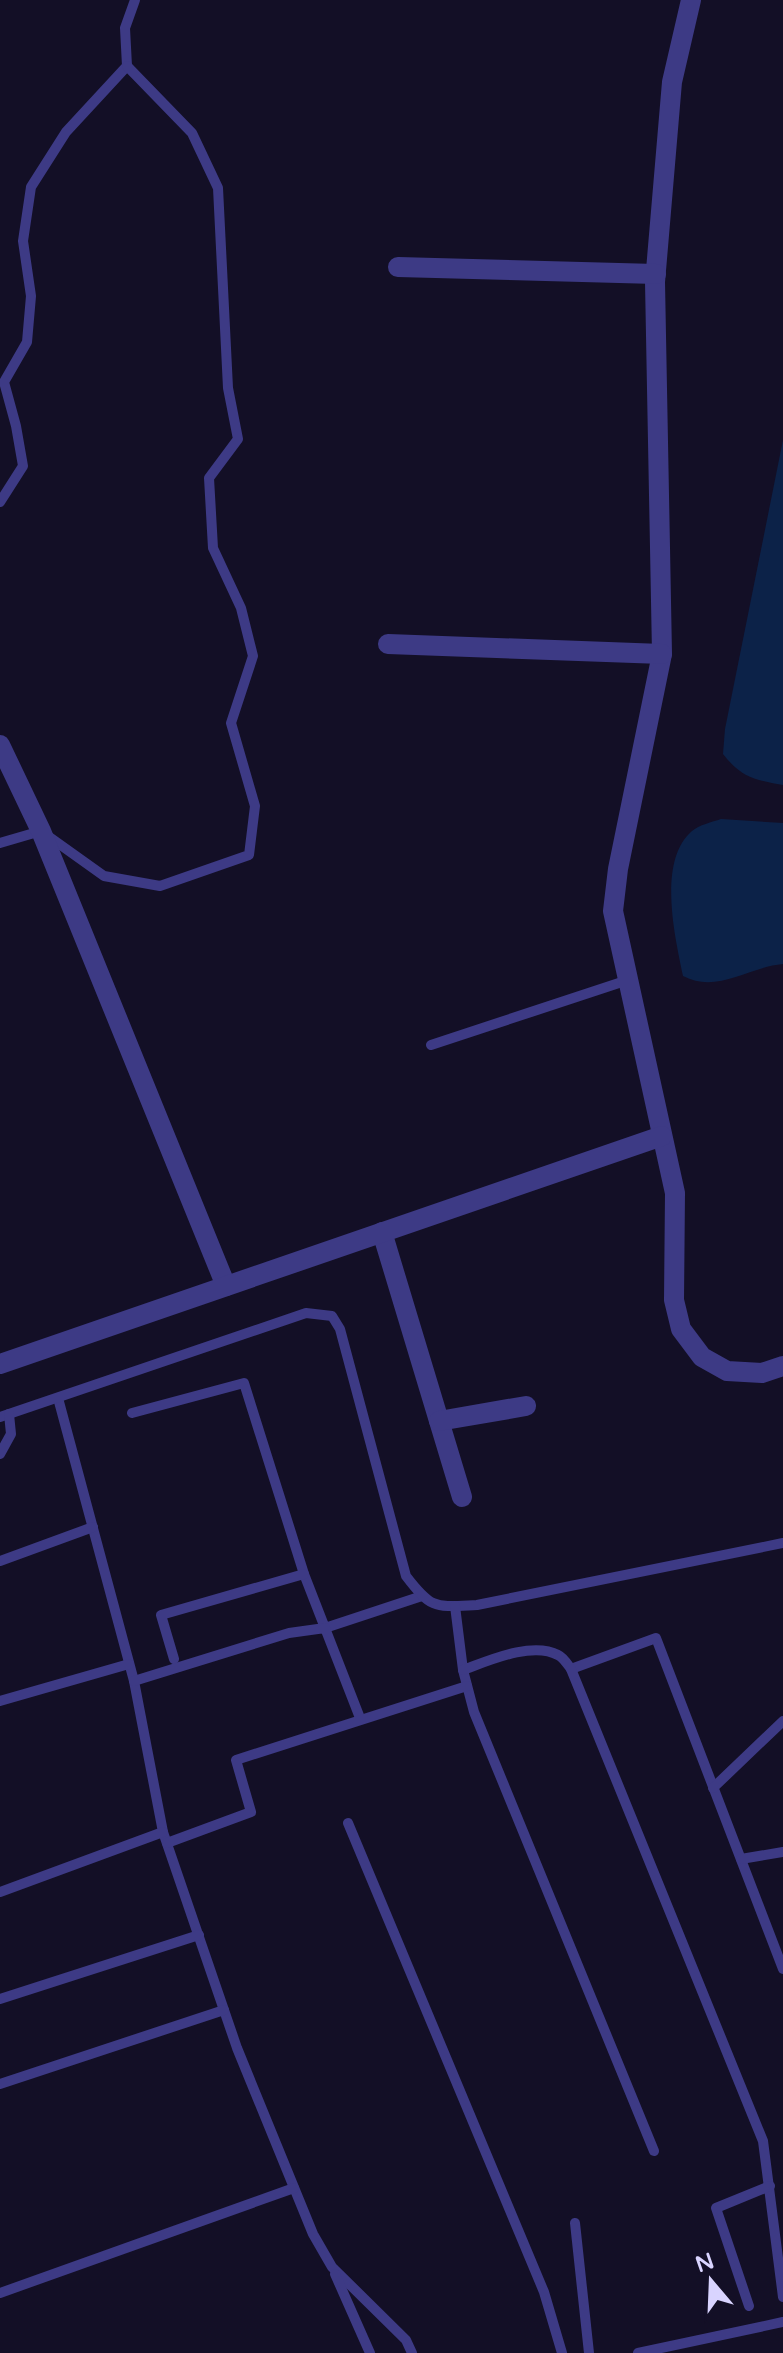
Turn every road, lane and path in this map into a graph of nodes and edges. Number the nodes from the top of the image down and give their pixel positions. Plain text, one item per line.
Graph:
1 (135, 0) edge
2 (691, 0) edge
3 (127, 66) junction
4 (398, 267) dead end
5 (656, 274) junction
6 (0, 502) edge
7 (388, 644) dead end
8 (662, 654) junction
9 (0, 745) edge
10 (41, 831) junction
11 (3, 845) edge
12 (628, 980) junction
13 (431, 1045) dead end
14 (662, 1136) junction
15 (382, 1232) junction
16 (226, 1286) junction
17 (0, 1364) edge
18 (783, 1366) edge
19 (58, 1398) junction
20 (526, 1406) dead end
21 (132, 1413) dead end
22 (4, 1416) edge
23 (439, 1421) junction
24 (0, 1454) edge
25 (462, 1497) dead end
26 (93, 1527) junction
27 (783, 1543) edge
28 (0, 1561) edge
29 (304, 1574) junction
30 (422, 1596) junction
31 (455, 1606) junction
32 (325, 1628) junction
33 (174, 1659) dead end
34 (129, 1664) junction
35 (571, 1669) junction
36 (463, 1670) junction
37 (134, 1681) junction
38 (467, 1686) junction
39 (0, 1701) edge
40 (360, 1718) junction
41 (783, 1721) edge
42 (713, 1788) junction
43 (348, 1823) dead end
44 (165, 1837) junction
45 (783, 1852) edge
46 (741, 1859) junction
47 (0, 1892) edge
48 (199, 1935) junction
49 (783, 1969) edge
50 (0, 1999) edge
51 (224, 2010) junction
52 (0, 2084) edge
53 (654, 2151) dead end
54 (770, 2186) junction
55 (294, 2188) junction
56 (779, 2216) edge
57 (575, 2223) dead end
58 (332, 2267) junction
59 (0, 2293) edge
60 (783, 2297) edge
61 (749, 2306) dead end
62 (783, 2322) edge
63 (370, 2353) edge
64 (412, 2353) edge
65 (562, 2353) edge
66 (589, 2353) edge
67 (638, 2353) edge

1 - 3 lane
2 - 5 street
3 - 6 lane
3 - 10 lane
4 - 5 street
5 - 8 street
7 - 8 street
8 - 12 street
9 - 10 street
10 - 11 lane
10 - 16 street
12 - 13 lane
12 - 14 street
14 - 15 street
14 - 18 street
15 - 16 street
15 - 23 street
16 - 17 street
19 - 22 lane
19 - 26 lane
19 - 30 lane
20 - 23 street
21 - 29 lane
22 - 24 lane
23 - 25 street
26 - 28 lane
26 - 34 lane
27 - 31 lane
29 - 32 lane
29 - 33 lane
30 - 31 lane
30 - 32 lane
31 - 36 lane
32 - 37 lane
32 - 40 lane
34 - 37 lane
34 - 39 lane
35 - 36 lane
35 - 42 lane
35 - 54 lane
36 - 38 lane
37 - 44 lane
38 - 40 lane
38 - 53 lane
40 - 44 lane
41 - 42 lane
42 - 46 lane
43 - 65 lane
44 - 47 lane
44 - 48 lane
45 - 46 lane
46 - 49 lane
48 - 50 lane
48 - 51 lane
51 - 52 lane
51 - 55 lane
54 - 56 lane
54 - 61 lane
55 - 58 lane
55 - 59 lane
56 - 60 lane
57 - 66 lane
58 - 63 lane
58 - 64 lane
62 - 67 lane

